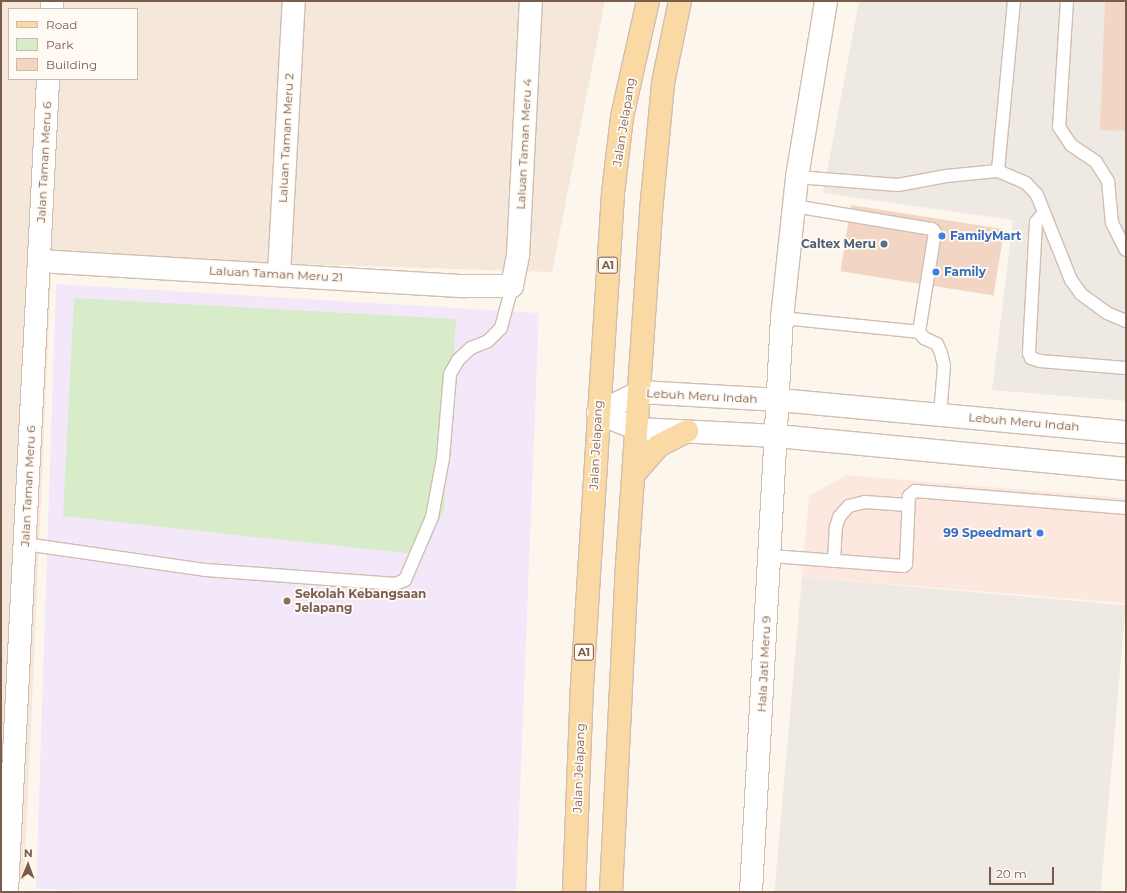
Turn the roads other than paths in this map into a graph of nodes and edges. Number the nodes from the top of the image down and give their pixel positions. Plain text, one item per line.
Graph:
1 (294, 1) edge
2 (531, 1) edge
3 (648, 1) edge
4 (680, 1) edge
5 (826, 1) edge
6 (1014, 1) edge
7 (1067, 1) edge
8 (48, 80) edge
9 (998, 171) junction
10 (797, 177) junction
11 (794, 206) junction
12 (1044, 213) junction
13 (1126, 250) edge
14 (39, 261) junction
15 (279, 274) junction
16 (512, 286) junction
17 (782, 318) junction
18 (1126, 321) edge
19 (919, 332) junction
20 (1126, 368) edge
21 (640, 392) junction
22 (779, 400) junction
23 (598, 413) junction
24 (940, 415) junction
25 (637, 429) junction
26 (687, 431) junction
27 (1126, 432) edge
28 (777, 436) junction
29 (1126, 469) edge
30 (634, 474) junction
31 (908, 505) junction
32 (1126, 508) edge
33 (25, 544) junction
34 (771, 556) junction
35 (834, 561) junction
36 (611, 886) edge
37 (7, 892) edge
38 (574, 892) edge
39 (751, 892) edge

1 - 15 street, Laluan Taman Meru 2
2 - 16 street, Laluan Taman Meru 4
3 - 23 main road, Jalan Jelapang / A1
4 - 21 main road
5 - 10 street, Hala Jati Meru 9
6 - 9 lane
7 - 13 lane
8 - 14 street, Jalan Taman Meru 6
9 - 10 lane
9 - 12 lane
10 - 11 street, Hala Jati Meru 9
11 - 17 street, Hala Jati Meru 9
11 - 19 lane
12 - 18 lane
12 - 20 lane
14 - 15 street, Laluan Taman Meru 21
14 - 33 street, Jalan Taman Meru 6
15 - 16 street, Laluan Taman Meru 21
16 - 33 lane
17 - 19 lane
17 - 22 street, Hala Jati Meru 9
19 - 24 lane
21 - 22 street, Lebuh Meru Indah
21 - 23 street, Lebuh Meru Indah
21 - 25 main road
22 - 24 street, Lebuh Meru Indah
22 - 28 street, Hala Jati Meru 9
23 - 25 street
23 - 38 main road, Jalan Jelapang / A1
24 - 27 street, Lebuh Meru Indah
25 - 26 street
25 - 30 main road
26 - 28 street
26 - 30 main road
28 - 29 street
28 - 34 street, Hala Jati Meru 9
30 - 36 main road
31 - 32 lane
31 - 35 lane
31 - 35 lane
33 - 37 street, Jalan Taman Meru 6
34 - 35 lane
34 - 39 street, Hala Jati Meru 9

